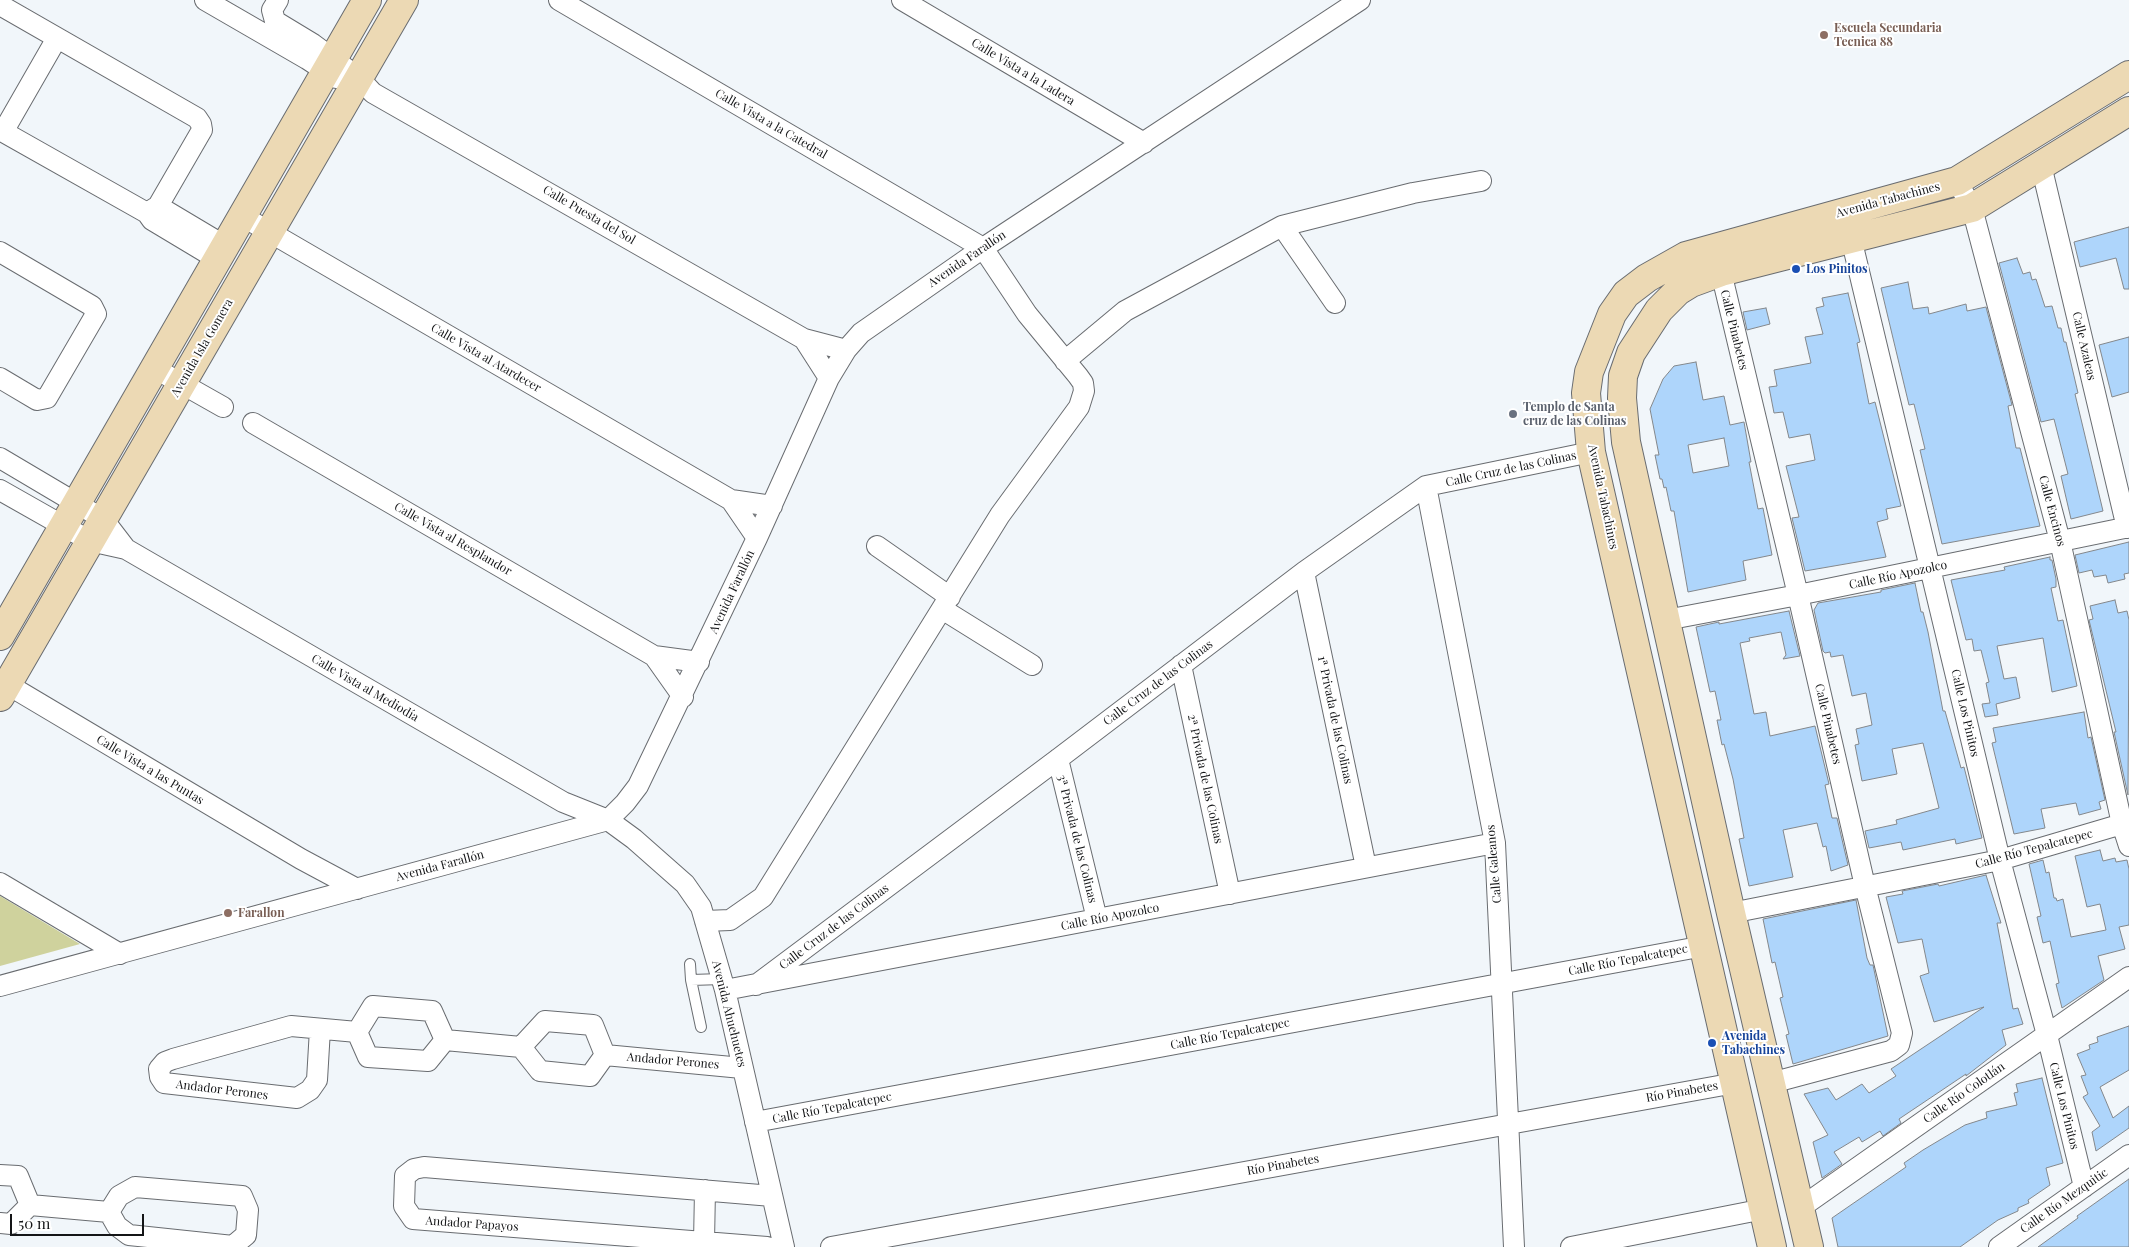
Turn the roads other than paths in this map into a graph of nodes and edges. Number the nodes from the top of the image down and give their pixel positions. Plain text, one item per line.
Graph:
1 (204, 0) edge
2 (278, 0) edge
3 (367, 0) edge
4 (404, 0) edge
5 (559, 0) edge
6 (902, 0) edge
7 (1360, 0) edge
8 (0, 5) edge
9 (57, 38) junction
10 (329, 65) junction
11 (2129, 75) edge
12 (361, 87) junction
13 (2129, 111) edge
14 (2, 131) edge
15 (1144, 143) junction
16 (2041, 165) junction
17 (1481, 181) dead end
18 (1957, 181) junction
19 (1972, 208) junction
20 (152, 213) junction
21 (242, 216) junction
22 (1282, 226) junction
23 (269, 232) junction
24 (1852, 238) junction
25 (983, 248) junction
26 (0, 252) edge
27 (221, 253) junction
28 (1721, 272) junction
29 (1335, 303) dead end
30 (804, 339) junction
31 (846, 350) junction
32 (1065, 361) junction
33 (154, 368) junction
34 (0, 378) edge
35 (829, 378) junction
36 (182, 384) junction
37 (223, 407) dead end
38 (252, 422) dead end
39 (1591, 452) junction
40 (0, 458) edge
41 (1426, 486) junction
42 (0, 490) edge
43 (731, 500) junction
44 (76, 503) junction
45 (772, 506) junction
46 (63, 527) junction
47 (2128, 527) edge
48 (97, 530) junction
49 (757, 538) junction
50 (2060, 541) junction
51 (877, 546) dead end
52 (1930, 568) junction
53 (1304, 572) junction
54 (1798, 595) junction
55 (946, 603) junction
56 (1666, 620) junction
57 (0, 636) edge
58 (654, 656) junction
59 (699, 662) junction
60 (1032, 665) dead end
61 (1181, 665) junction
62 (2, 687) edge
63 (683, 696) junction
64 (1058, 759) junction
65 (608, 820) junction
66 (2126, 822) edge
67 (1495, 842) junction
68 (2129, 846) edge
69 (301, 859) junction
70 (2000, 860) junction
71 (1366, 867) junction
72 (0, 883) edge
73 (1865, 886) junction
74 (357, 889) junction
75 (1230, 894) junction
76 (319, 899) junction
77 (1731, 913) junction
78 (1097, 919) junction
79 (705, 921) junction
80 (1704, 946) junction
81 (120, 954) junction
82 (690, 964) dead end
83 (2129, 977) edge
84 (692, 980) junction
85 (1502, 984) junction
86 (723, 985) junction
87 (756, 985) junction
88 (0, 986) edge
89 (701, 1026) dead end
90 (320, 1029) junction
91 (357, 1032) junction
92 (2047, 1035) junction
93 (445, 1040) junction
94 (521, 1047) junction
95 (604, 1055) junction
96 (742, 1068) junction
97 (1735, 1083) junction
98 (1771, 1084) junction
99 (755, 1122) junction
100 (1508, 1124) junction
101 (2129, 1155) edge
102 (0, 1175) edge
103 (2084, 1187) junction
104 (705, 1190) junction
105 (772, 1196) junction
106 (30, 1205) junction
107 (1800, 1208) junction
108 (1764, 1210) junction
109 (109, 1212) junction
110 (0, 1223) edge
111 (704, 1242) junction
112 (768, 1247) edge
113 (784, 1247) edge
114 (831, 1247) edge
115 (1514, 1247) edge
116 (1571, 1247) edge
117 (1772, 1247) edge
118 (1809, 1247) edge
119 (2000, 1247) edge

1 - 10 street
2 - 10 street
3 - 10 street
4 - 12 street, Avenida Isla Gomera
5 - 25 street, Calle Vista a la Catedral
6 - 15 street, Calle Vista a la Ladera
7 - 15 street, Avenida Farallón
8 - 9 street
9 - 14 street
9 - 20 street
10 - 12 street, Calle Puesta del Sol
10 - 21 street
11 - 18 street, Avenida Tabachines
12 - 23 street, Avenida Isla Gomera
12 - 30 street, Calle Puesta del Sol
13 - 16 street
14 - 20 street
15 - 25 street, Avenida Farallón
16 - 19 street
16 - 47 street, Calle Azaleas
17 - 22 street
18 - 19 street, Calle Encinos
18 - 39 street, Avenida Tabachines
19 - 24 street
19 - 50 street, Calle Encinos
20 - 27 street
21 - 23 street, Calle Vista al Atardecer
21 - 27 street
22 - 29 street
22 - 32 street
23 - 36 street, Avenida Isla Gomera
23 - 43 street, Calle Vista al Atardecer
24 - 28 street
24 - 52 street, Calle Los Pinitos
25 - 31 street, Avenida Farallón
25 - 32 street
26 - 34 street
27 - 33 street
28 - 54 street, Calle Pinabetes
28 - 56 street
30 - 31 street, Calle Puesta del Sol
30 - 35 street, Calle Puesta del Sol
31 - 35 street, Avenida Farallón
32 - 55 street
33 - 36 street
33 - 44 street
35 - 45 street, Avenida Farallón
36 - 37 street
36 - 48 street, Avenida Isla Gomera
38 - 58 street, Calle Vista al Resplandor
39 - 41 street, Calle Cruz de las Colinas
39 - 80 street, Avenida Tabachines
40 - 44 street
41 - 53 street, Calle Cruz de las Colinas
41 - 67 street, Calle Galeanos
42 - 46 street
43 - 45 street, Calle Vista al Atardecer
43 - 49 street, Calle Vista al Atardecer
44 - 46 street
44 - 48 street
45 - 49 street, Avenida Farallón
46 - 48 street
46 - 57 street
47 - 50 street, Calle Río Apozolco
48 - 62 street, Avenida Isla Gomera
48 - 65 street, Calle Vista al Mediodía
49 - 59 street, Avenida Farallón
50 - 52 street, Calle Río Apozolco
50 - 66 street, Calle Encinos
51 - 55 street
52 - 54 street, Calle Río Apozolco
52 - 70 street, Calle Los Pinitos
53 - 61 street, Calle Cruz de las Colinas
53 - 71 street, 1ª Privada de las Colinas
54 - 56 street, Calle Río Apozolco
54 - 73 street, Calle Pinabetes
55 - 60 street
55 - 79 street
56 - 77 street
58 - 59 street, Calle Vista al Resplandor
58 - 63 street, Calle Vista al Resplandor
59 - 63 street, Avenida Farallón
61 - 64 street, Calle Cruz de las Colinas
61 - 75 street, 2ª Privada de las Colinas
62 - 69 street, Calle Vista a las Puntas
63 - 65 street, Avenida Farallón
64 - 78 street, 3ª Privada de las Colinas
64 - 87 street, Calle Cruz de las Colinas
65 - 74 street, Avenida Farallón
65 - 79 street, Avenida Ahuehuetes
66 - 68 street, Calle Encinos
66 - 70 street, Calle Río Tepalcatepec
67 - 71 street, Calle Río Apozolco
67 - 85 street, Calle Galeanos
69 - 74 street, Calle Vista a las Puntas
69 - 76 street
70 - 73 street, Calle Río Tepalcatepec
70 - 92 street, Calle Los Pinitos
71 - 75 street, Calle Río Apozolco
72 - 81 street
73 - 77 street, Calle Río Tepalcatepec
73 - 98 street, Calle Pinabetes
74 - 76 street, Avenida Farallón
75 - 78 street, Calle Río Apozolco
76 - 81 street, Avenida Farallón
77 - 98 street
78 - 87 street, Calle Río Apozolco
79 - 86 street, Avenida Ahuehuetes
80 - 85 street, Calle Río Tepalcatepec
80 - 97 street, Avenida Tabachines
81 - 88 street, Avenida Farallón
82 - 84 lane
83 - 92 street, Calle Río Colotlán
84 - 86 lane
84 - 89 lane
85 - 99 street, Calle Río Tepalcatepec
85 - 100 street, Calle Galeanos
86 - 87 street, Calle Río Apozolco
86 - 96 street, Avenida Ahuehuetes
90 - 90 street, Andador Perones
90 - 91 street, Andador Perones
91 - 93 street
91 - 93 street
92 - 103 street, Calle Los Pinitos
92 - 107 street, Calle Río Colotlán
93 - 94 street
94 - 95 street
94 - 95 street
95 - 96 street, Andador Perones
96 - 99 street, Avenida Ahuehuetes
97 - 100 street, Río Pinabetes
97 - 108 street, Avenida Tabachines
98 - 107 street
99 - 105 street, Avenida Ahuehuetes
100 - 114 street, Río Pinabetes
100 - 115 street, Calle Galeanos
101 - 103 street, Calle Río Mezquitic
102 - 106 street
103 - 119 street, Calle Río Mezquitic
104 - 105 street, Andador Papayos
104 - 111 street
104 - 111 street, Andador Papayos
105 - 113 street, Avenida Ahuehuetes
106 - 109 street
106 - 110 street
107 - 118 street
108 - 116 street
108 - 117 street, Avenida Tabachines
109 - 109 street
111 - 112 street, Andador Papayos

